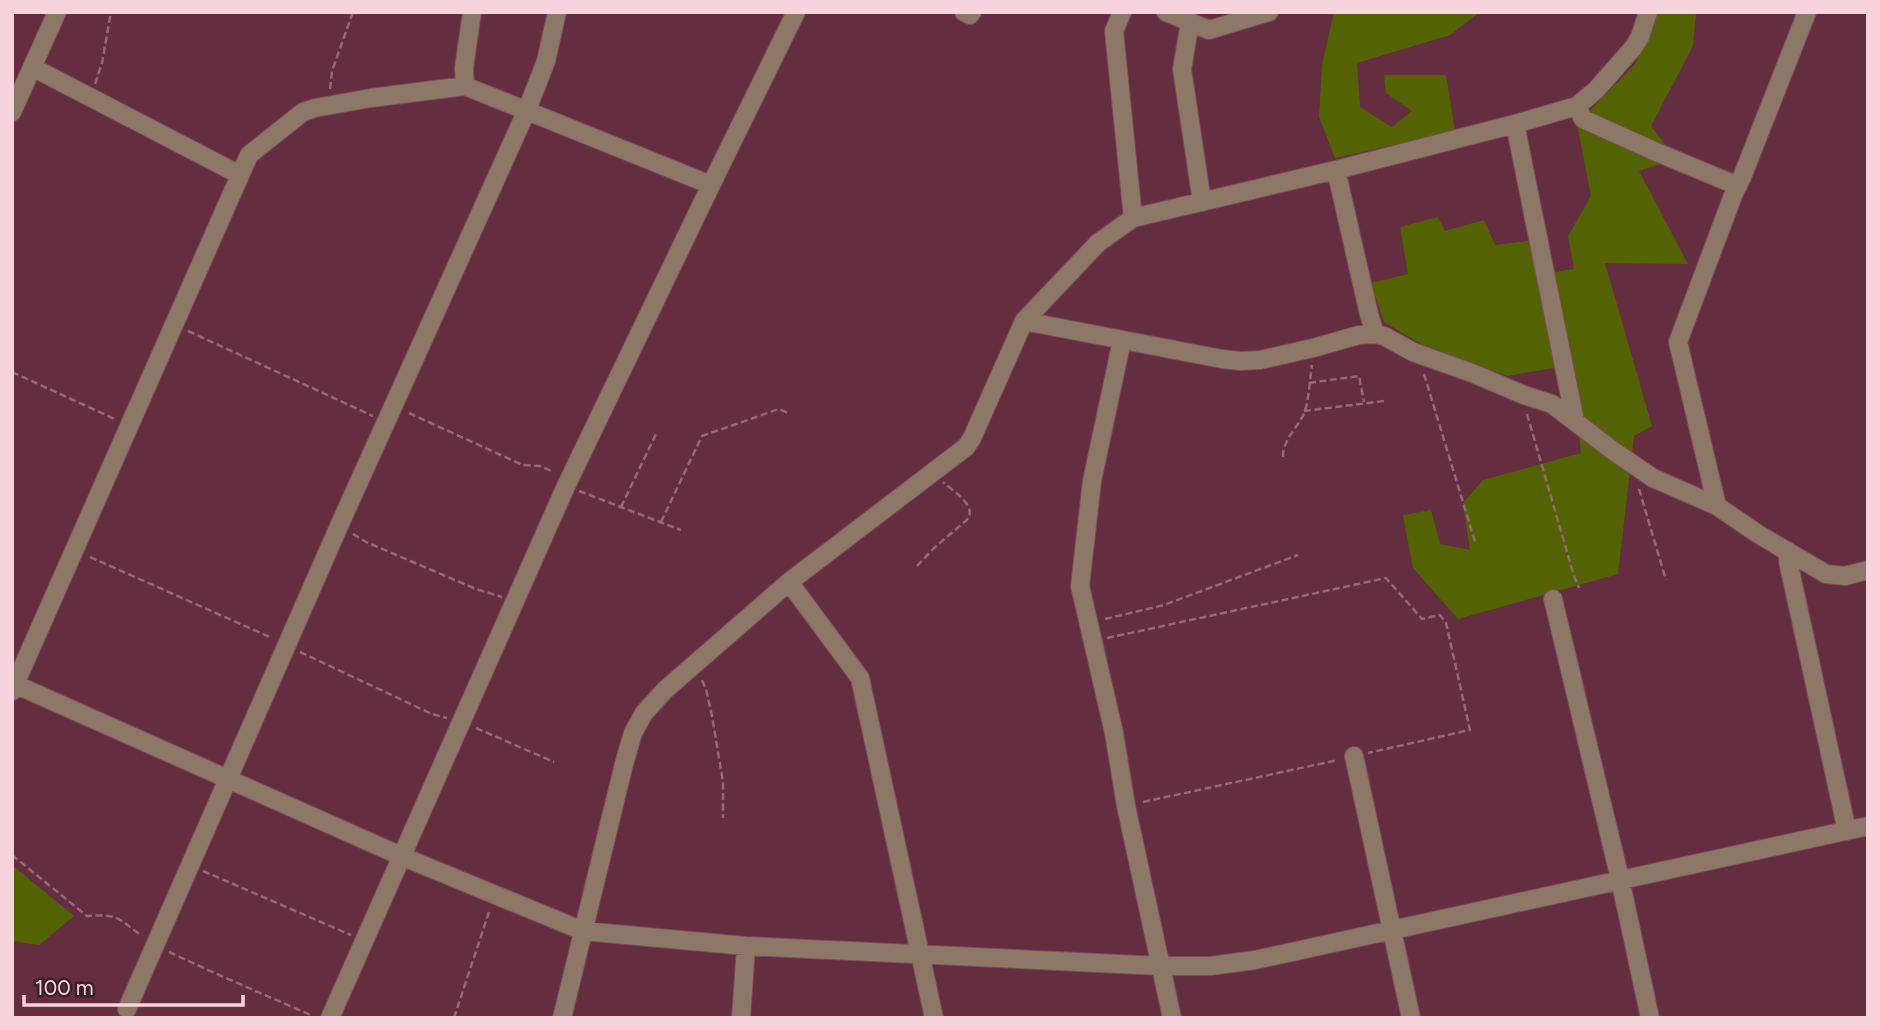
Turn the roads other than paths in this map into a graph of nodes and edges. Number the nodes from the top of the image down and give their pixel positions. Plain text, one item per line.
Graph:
1 (57, 12) edge
2 (472, 12) edge
3 (557, 12) edge
4 (796, 12) edge
5 (964, 12) edge
6 (972, 12) edge
7 (1122, 12) edge
8 (1166, 12) edge
9 (1269, 12) edge
10 (1648, 12) edge
11 (1807, 12) edge
12 (1190, 22) junction
13 (32, 67) junction
14 (465, 86) junction
15 (1577, 106) junction
16 (527, 110) junction
17 (12, 112) edge
18 (1515, 124) junction
19 (1336, 170) junction
20 (240, 175) junction
21 (711, 185) junction
22 (1738, 186) junction
23 (1202, 202) junction
24 (1133, 218) junction
25 (1024, 321) junction
26 (1375, 334) junction
27 (1122, 340) junction
28 (1575, 421) junction
29 (1717, 506) junction
30 (1788, 551) junction
31 (1868, 570) edge
32 (789, 582) junction
33 (1553, 598) dead end
34 (13, 686) edge
35 (1354, 756) road end
36 (228, 780) junction
37 (1868, 826) edge
38 (1847, 831) junction
39 (401, 856) junction
40 (1620, 879) junction
41 (1391, 930) junction
42 (583, 932) junction
43 (746, 946) junction
44 (920, 954) junction
45 (1161, 966) junction
46 (127, 1009) dead end
47 (330, 1018) edge
48 (562, 1018) edge
49 (741, 1018) edge
50 (934, 1018) edge
51 (1172, 1018) edge
52 (1411, 1018) edge
53 (1650, 1018) edge

1 - 13 street
2 - 14 street
3 - 16 street
4 - 21 street
5 - 6 street
7 - 24 street
8 - 12 street
9 - 12 street
10 - 15 street
11 - 22 street
12 - 23 street
13 - 17 street
13 - 20 street
14 - 16 street
14 - 20 street
15 - 18 street
15 - 22 street
16 - 21 street
16 - 36 street
18 - 19 street
18 - 28 street
19 - 23 street
19 - 26 street
20 - 34 street
21 - 39 street
22 - 29 street
23 - 24 street
24 - 25 street
25 - 27 street
25 - 32 street
26 - 27 street
26 - 28 street
27 - 45 street
28 - 29 street
29 - 30 street
30 - 31 street
30 - 38 street
32 - 42 street
32 - 44 street
33 - 40 street
34 - 36 street
35 - 41 street
36 - 39 street
36 - 46 street
37 - 38 street
38 - 40 street
39 - 42 street
39 - 47 street
40 - 41 street
40 - 53 street
41 - 45 street
41 - 52 street
42 - 43 street
42 - 48 street
43 - 44 street
43 - 49 street
44 - 45 street
44 - 50 street
45 - 51 street

